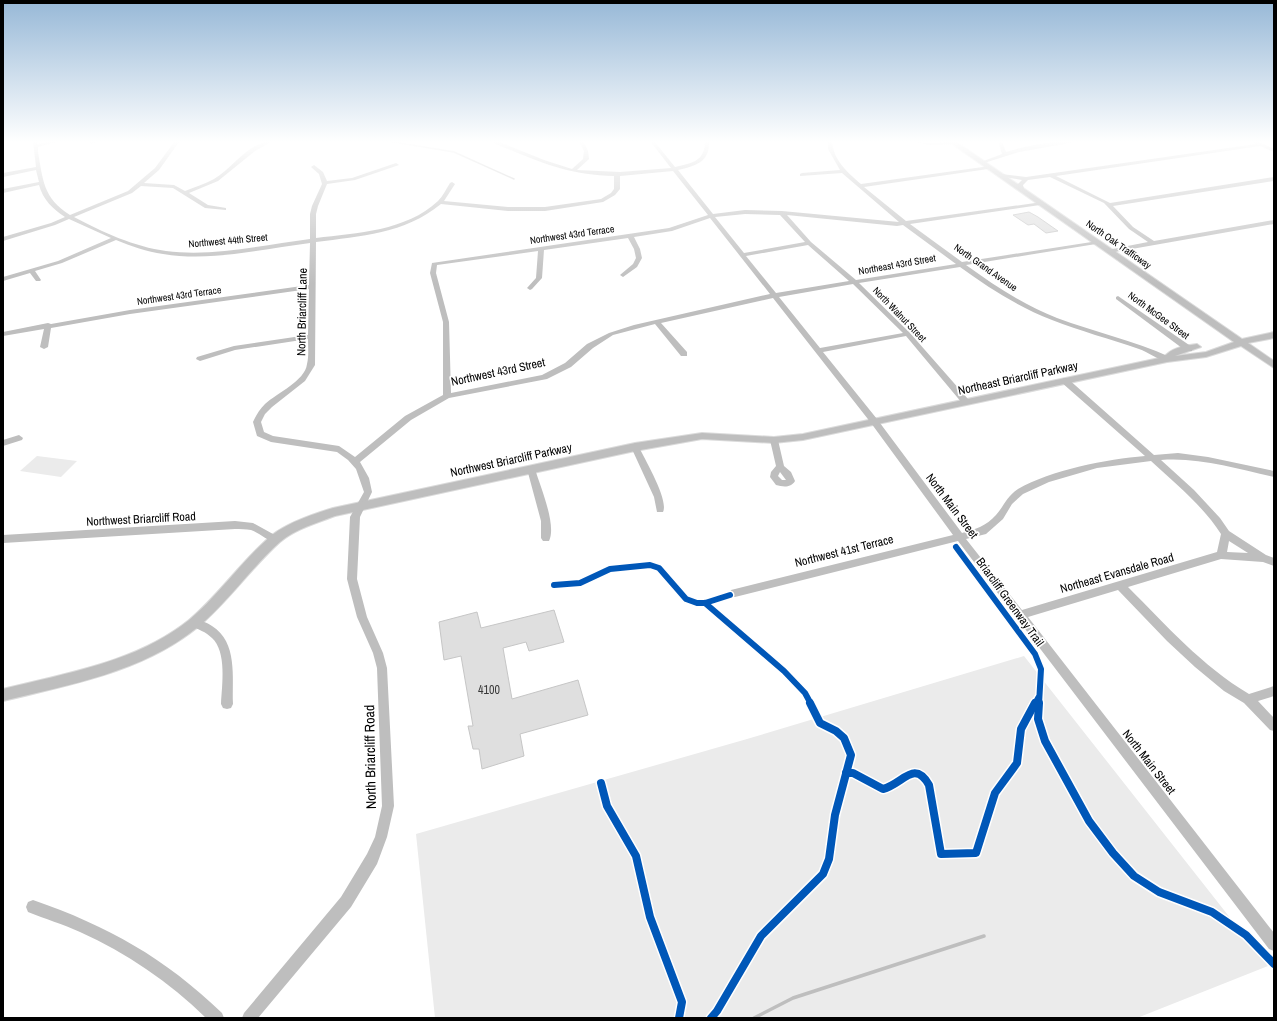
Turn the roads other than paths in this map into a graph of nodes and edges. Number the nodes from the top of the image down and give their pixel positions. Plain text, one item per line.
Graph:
1 (14, 189) edge
2 (44, 189) edge
3 (133, 189) edge
4 (175, 189) edge
5 (196, 189) edge
6 (322, 189) edge
7 (449, 189) edge
8 (617, 189) edge
9 (689, 189) edge
10 (863, 189) edge
11 (1021, 189) edge
12 (1079, 189) edge
13 (1213, 189) edge
14 (3, 191) edge
15 (186, 193) junction
16 (440, 202) junction
17 (1040, 203) junction
18 (1110, 205) junction
19 (224, 209) dead end
20 (782, 213) junction
21 (710, 216) junction
22 (70, 217) junction
23 (1274, 222) edge
24 (409, 223) junction
25 (905, 224) junction
26 (415, 227) dead end
27 (630, 236) junction
28 (116, 238) junction
29 (3, 239) edge
30 (313, 241) junction
31 (1096, 242) junction
32 (809, 243) junction
33 (1153, 243) junction
34 (541, 249) junction
35 (1109, 251) junction
36 (742, 255) junction
37 (960, 263) junction
38 (32, 271) junction
39 (623, 274) dead end
40 (3, 279) edge
41 (38, 280) dead end
42 (854, 282) junction
43 (313, 286) junction
44 (530, 288) dead end
45 (772, 296) junction
46 (1118, 298) dead end
47 (656, 322) junction
48 (48, 325) junction
49 (3, 334) edge
50 (908, 334) junction
51 (1274, 335) edge
52 (312, 336) junction
53 (1242, 342) junction
54 (44, 347) dead end
55 (1188, 349) junction
56 (818, 351) junction
57 (684, 354) dead end
58 (200, 359) dead end
59 (1167, 359) junction
60 (1274, 365) edge
61 (1064, 380) junction
62 (447, 396) junction
63 (965, 401) junction
64 (874, 422) junction
65 (19, 438) dead end
66 (774, 440) junction
67 (3, 443) edge
68 (635, 447) junction
69 (1154, 457) junction
70 (354, 462) junction
71 (780, 467) dead end
72 (531, 469) junction
73 (1274, 474) edge
74 (361, 505) junction
75 (660, 510) dead end
76 (1226, 534) junction
77 (959, 536) junction
78 (277, 538) junction
79 (546, 538) dead end
80 (3, 540) edge
81 (1221, 555) junction
82 (1263, 558) junction
83 (1274, 562) edge
84 (1121, 586) junction
85 (736, 592) dead end
86 (1020, 615) junction
87 (194, 623) junction
88 (1274, 691) edge
89 (3, 695) edge
90 (1248, 699) junction
91 (226, 704) dead end
92 (1274, 726) edge
93 (33, 907) dead end
94 (1274, 944) edge
95 (218, 1018) edge
96 (249, 1018) edge

1 - 14 street
2 - 22 street, Northwest 44th Street
3 - 22 street
4 - 15 street
5 - 15 street
6 - 30 street, North Briarcliff Lane
7 - 16 street, Northwest 44th Street
8 - 16 street
9 - 21 street, North Main Street
10 - 25 street, North Grand Avenue
11 - 17 main road, North Oak Trafficway
12 - 18 street
13 - 18 street
15 - 19 street
16 - 24 street, Northwest 44th Street
17 - 25 street, Northwest 43rd Terrace
17 - 31 main road, North Oak Trafficway
18 - 33 street
20 - 21 street, Northwest 43rd Terrace
20 - 25 street, Northwest 43rd Terrace
20 - 32 street, North Walnut Street
21 - 27 street, Northwest 43rd Terrace
21 - 36 street, North Main Street
22 - 28 street, Northwest 44th Street
22 - 29 street
23 - 33 street
24 - 26 street
24 - 30 street, Northwest 44th Street
25 - 37 street, North Grand Avenue
27 - 34 street, Northwest 43rd Terrace
27 - 39 street
28 - 30 street, Northwest 44th Street
28 - 38 street
30 - 43 street, North Briarcliff Lane
31 - 35 main road, North Oak Trafficway
31 - 37 street, Northeast 43rd Street
32 - 36 street
32 - 42 street, North Walnut Street
33 - 35 street
34 - 44 street
34 - 62 street, Northwest 43rd Terrace
35 - 53 main road, North Oak Trafficway
36 - 45 street, North Main Street
37 - 42 street, Northeast 43rd Street
37 - 59 street, North Grand Avenue
38 - 40 street
38 - 41 street
42 - 45 street, Northeast 43rd Street
42 - 50 street, North Walnut Street
43 - 48 street, Northwest 43rd Terrace
43 - 52 street, North Briarcliff Lane
45 - 47 street, Northwest 43rd Street
45 - 56 street, North Main Street
46 - 55 street, North McGee Street
47 - 57 street
47 - 62 street, Northwest 43rd Street
48 - 49 street, Northwest 43rd Terrace
48 - 54 street
50 - 56 street
50 - 63 street, North Walnut Street
51 - 53 main road
52 - 58 street
52 - 70 street, North Briarcliff Lane
53 - 55 main road, Northeast Briarcliff Parkway
53 - 59 main road, Northeast Briarcliff Parkway
53 - 60 main road, North Oak Trafficway
55 - 59 main road, Northeast Briarcliff Parkway
56 - 64 street, North Main Street
59 - 61 main road, Northeast Briarcliff Parkway
61 - 63 main road, Northeast Briarcliff Parkway
61 - 69 street
62 - 70 street, Northwest 43rd Street
63 - 64 main road, Northeast Briarcliff Parkway
64 - 66 main road, Northwest Briarcliff Parkway
64 - 77 street, North Main Street
65 - 67 street
66 - 68 main road, Northwest Briarcliff Parkway
66 - 71 street
68 - 72 main road, Northwest Briarcliff Parkway
68 - 75 street
69 - 73 street, Northwest 41st Terrace
69 - 76 street
69 - 77 street, Northwest 41st Terrace
70 - 74 street, North Briarcliff Lane
72 - 74 main road, Northwest Briarcliff Parkway
72 - 79 street
74 - 78 main road, Northwest Briarcliff Parkway
74 - 96 street, North Briarcliff Road
76 - 81 street
76 - 82 street
77 - 85 street, Northwest 41st Terrace
77 - 86 street, North Main Street
78 - 80 street, Northwest Briarcliff Road
78 - 87 main road, Northwest Briarcliff Parkway
81 - 82 street
81 - 84 street, Northeast Evansdale Road
82 - 83 street
84 - 86 street, Northeast Evansdale Road
84 - 90 street
86 - 94 street, North Main Street
87 - 89 main road, Northwest Briarcliff Parkway
87 - 91 street
88 - 90 street
90 - 92 street
93 - 95 street

